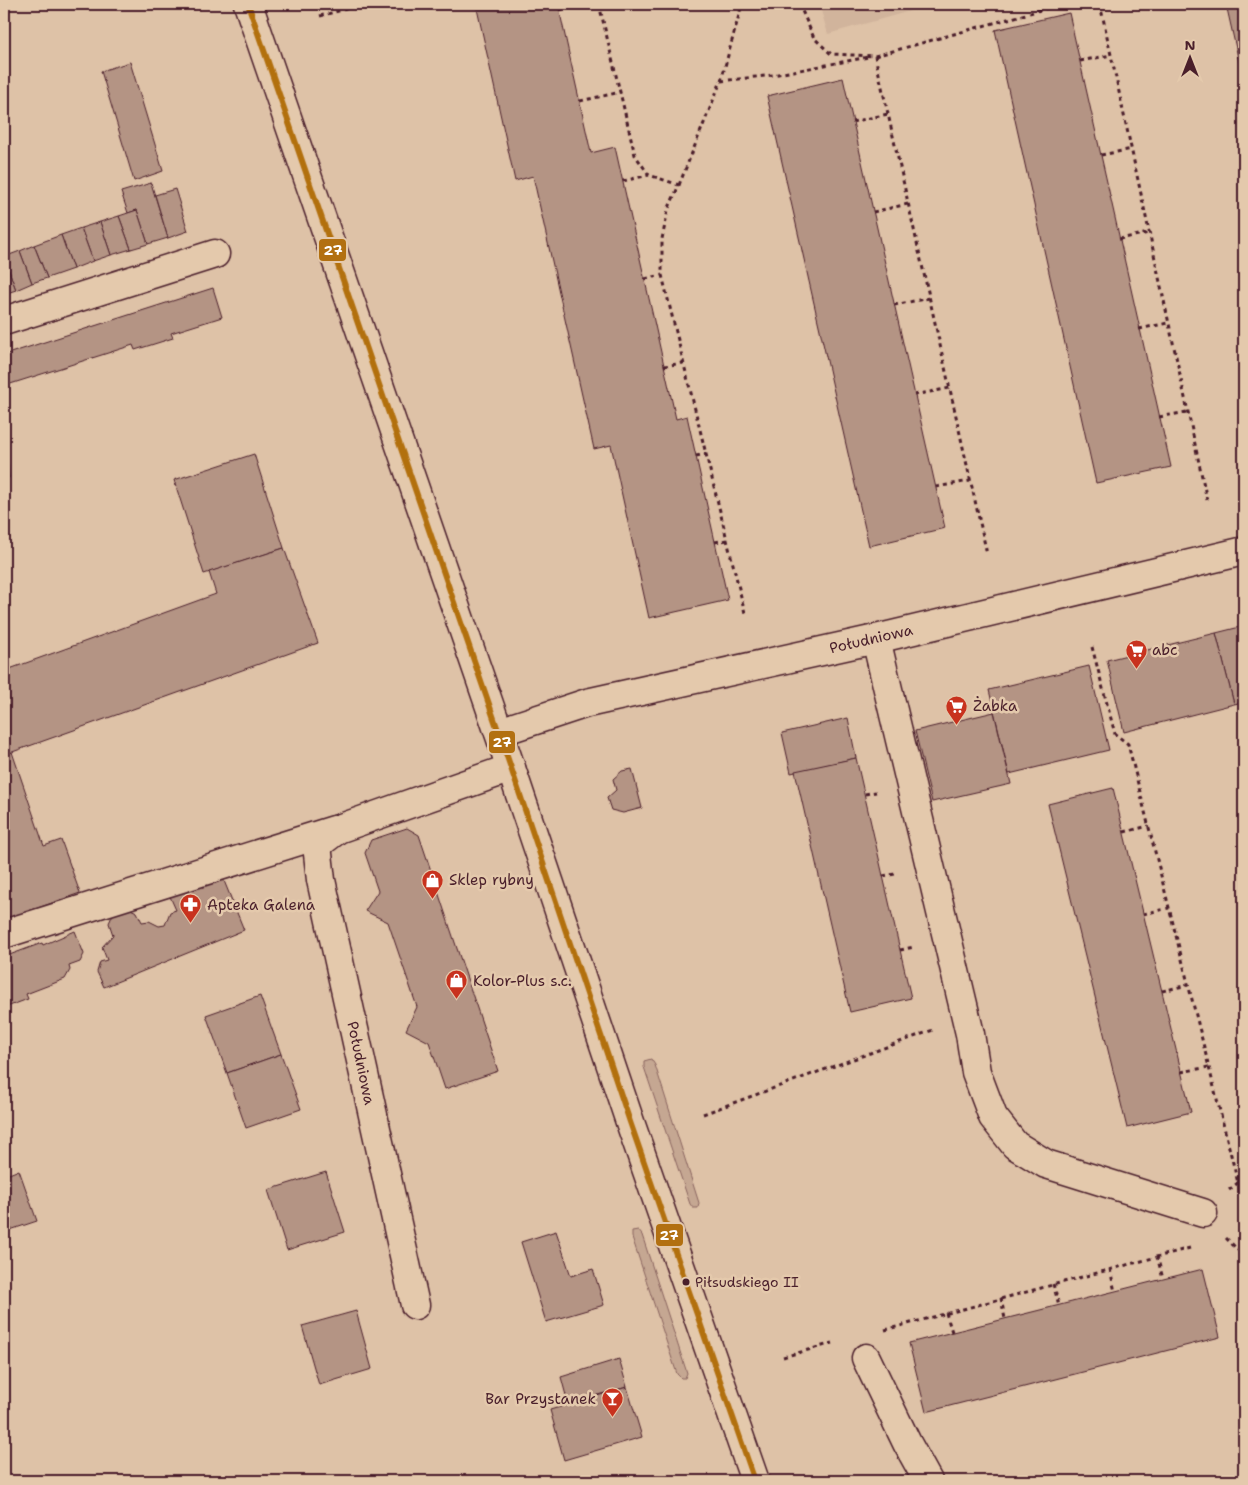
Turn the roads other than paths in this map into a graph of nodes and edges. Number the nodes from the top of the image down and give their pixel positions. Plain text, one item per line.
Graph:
1 (248, 4) edge
2 (214, 254) dead end
3 (4, 321) edge
4 (1244, 551) edge
5 (876, 638) junction
6 (498, 732) junction
7 (511, 768) junction
8 (338, 829) junction
9 (4, 934) edge
10 (1203, 1213) dead end
11 (414, 1305) dead end
12 (866, 1358) dead end
13 (755, 1481) edge
14 (928, 1481) edge

1 - 6 street
2 - 3 street
4 - 5 street, Południowa
5 - 6 street, Południowa
5 - 10 street
6 - 7 street
7 - 8 street, Południowa
7 - 13 street
8 - 9 street, Południowa
8 - 11 street, Południowa
12 - 14 street

